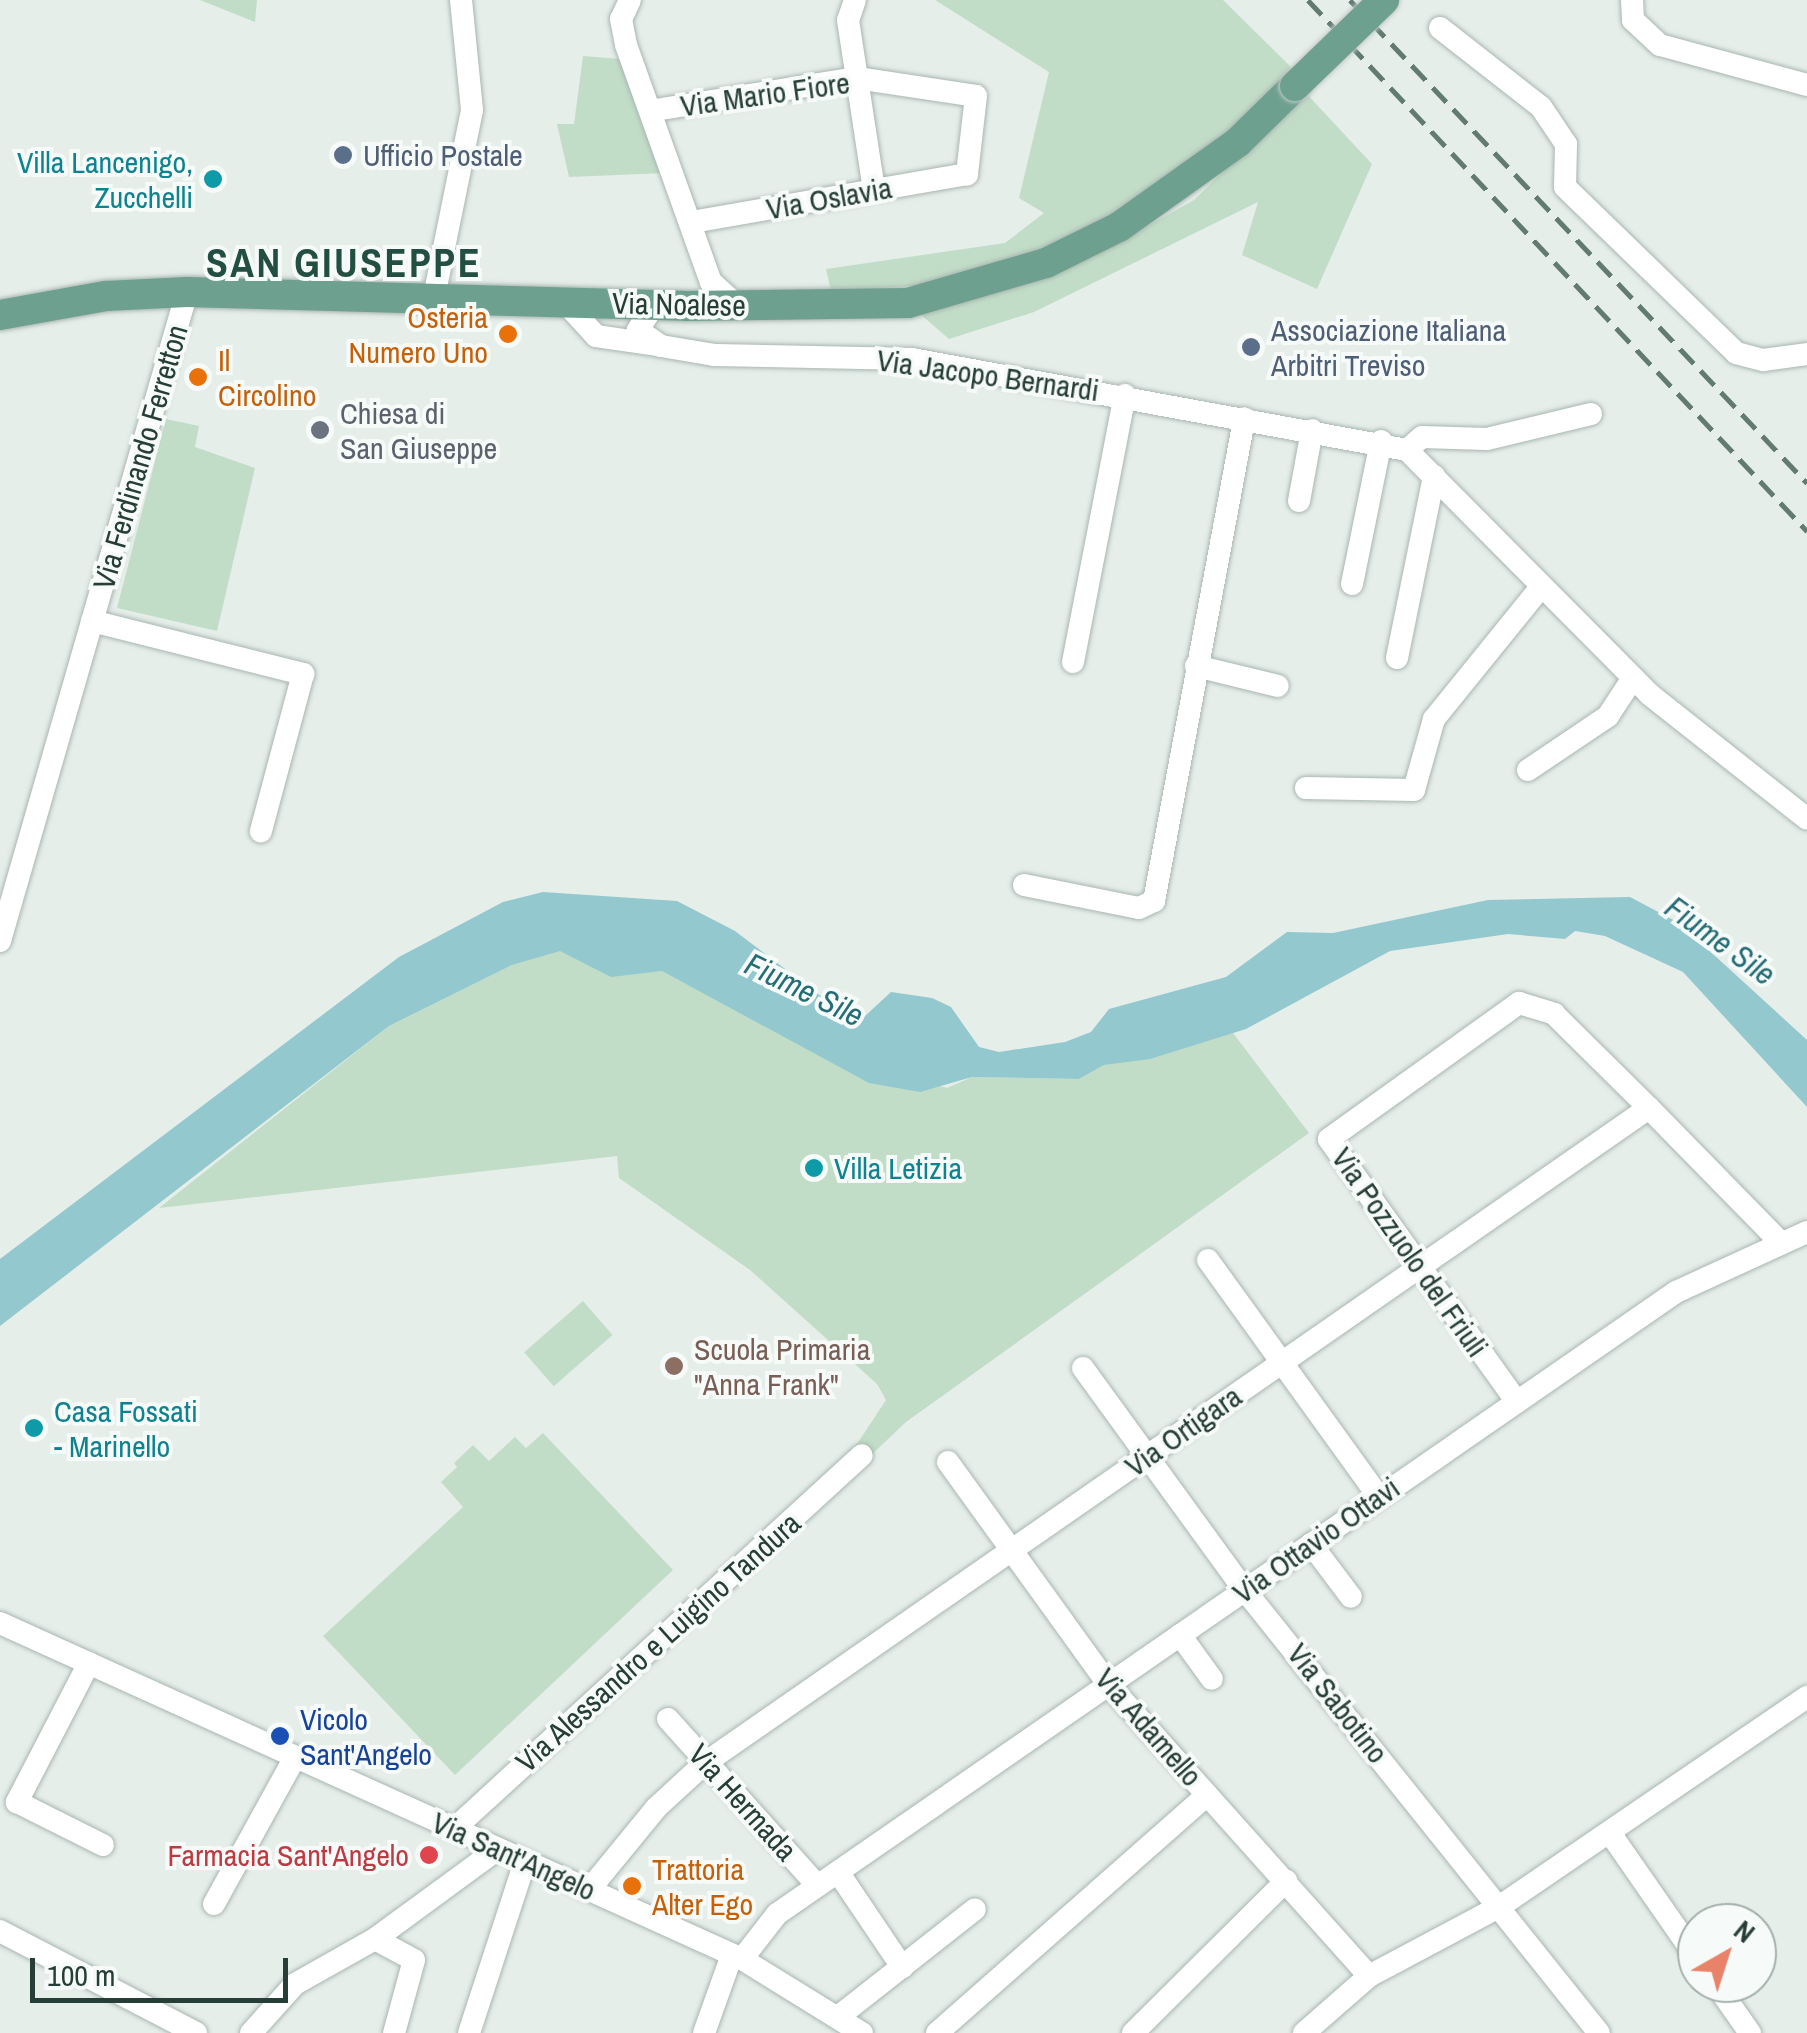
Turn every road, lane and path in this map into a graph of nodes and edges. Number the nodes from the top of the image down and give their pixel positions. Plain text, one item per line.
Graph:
1 (461, 0) edge
2 (630, 0) edge
3 (855, 0) edge
4 (1384, 0) edge
5 (1632, 0) edge
6 (1440, 28) dead end
7 (857, 78) junction
8 (1807, 85) edge
9 (654, 110) junction
10 (966, 174) joint
11 (874, 190) junction
12 (692, 222) junction
13 (187, 292) junction
14 (434, 297) junction
15 (565, 302) junction
16 (654, 305) junction
17 (739, 306) junction
18 (0, 315) edge
19 (662, 346) junction
20 (1807, 354) edge
21 (1125, 395) junction
22 (1590, 414) dead end
23 (1244, 418) junction
24 (1312, 430) junction
25 (1381, 441) junction
26 (1407, 450) junction
27 (1434, 476) junction
28 (1298, 501) dead end
29 (1352, 584) dead end
30 (1540, 588) junction
31 (92, 621) junction
32 (1397, 658) dead end
33 (1072, 662) dead end
34 (1196, 666) junction
35 (1633, 678) junction
36 (1278, 686) dead end
37 (1528, 770) dead end
38 (1306, 788) dead end
39 (1807, 820) edge
40 (261, 832) dead end
41 (1024, 886) dead end
42 (0, 941) edge
43 (1649, 1108) junction
44 (1807, 1232) edge
45 (1780, 1242) junction
46 (1208, 1260) dead end
47 (1420, 1267) junction
48 (1280, 1364) junction
49 (1083, 1368) dead end
50 (1517, 1402) junction
51 (862, 1455) dead end
52 (1145, 1458) junction
53 (948, 1462) dead end
54 (1378, 1497) junction
55 (1311, 1544) junction
56 (1011, 1551) junction
57 (1245, 1590) junction
58 (1351, 1597) dead end
59 (0, 1623) edge
60 (1180, 1635) junction
61 (89, 1664) junction
62 (1212, 1679) dead end
63 (1108, 1684) junction
64 (1807, 1697) edge
65 (668, 1719) dead end
66 (295, 1757) junction
67 (706, 1763) junction
68 (1207, 1795) junction
69 (8, 1797) edge
70 (454, 1829) junction
71 (1610, 1833) junction
72 (103, 1845) dead end
73 (498, 1849) junction
74 (526, 1862) junction
75 (828, 1879) junction
76 (1286, 1881) junction
77 (589, 1890) junction
78 (214, 1904) dead end
79 (1499, 1906) junction
80 (976, 1909) dead end
81 (1677, 1929) edge
82 (0, 1931) edge
83 (375, 1940) junction
84 (737, 1957) junction
85 (902, 1967) junction
86 (1369, 1976) junction
87 (1728, 2003) edge
88 (838, 2016) junction
89 (196, 2033) edge
90 (251, 2033) edge
91 (394, 2033) edge
92 (469, 2033) edge
93 (704, 2033) edge
94 (862, 2033) edge
95 (937, 2033) edge
96 (1133, 2033) edge
97 (1304, 2033) edge
98 (1600, 2033) edge
99 (1750, 2033) edge

1 - 14 street
2 - 9 street
3 - 7 street
4 - 17 main road, Via Noalese, bridge
5 - 8 street
6 - 20 street
7 - 9 street, Via Mario Fiore
7 - 10 street, Via Mario Fiore
7 - 11 street
9 - 12 street
10 - 11 street, Via Oslavia
11 - 12 street, Via Oslavia
12 - 17 street
13 - 14 main road, Via Noalese
13 - 18 main road, Via Noalese
13 - 31 street, Via Ferdinando Ferretton
14 - 15 main road, Via Noalese
15 - 16 main road, Via Noalese
15 - 19 street, Via Jacopo Bernardi
16 - 17 main road, Via Noalese
16 - 19 street
19 - 21 street, Via Jacopo Bernardi
21 - 23 street, Via Jacopo Bernardi
21 - 33 street
22 - 26 street
23 - 24 street, Via Jacopo Bernardi
23 - 34 street
24 - 25 street, Via Jacopo Bernardi
24 - 28 street
25 - 26 street, Via Jacopo Bernardi
25 - 29 street
26 - 27 street
27 - 30 street
27 - 32 street
30 - 35 street
30 - 38 street
31 - 40 street, Via Ferdinando Ferretton
31 - 42 street, Via Ferdinando Ferretton
34 - 36 street
34 - 41 street
35 - 37 street
35 - 39 street
43 - 45 street
43 - 47 street, Via Ortigara
43 - 47 street, Via Pozzuolo del Friuli
44 - 45 street, Via Ottavio Ottavi
45 - 50 street, Via Ottavio Ottavi
46 - 48 street
47 - 48 street, Via Ortigara
47 - 50 street, Via Pozzuolo del Friuli
48 - 52 street, Via Ortigara
48 - 54 street
49 - 52 street, Via Sabotino
50 - 54 street, Via Ottavio Ottavi
51 - 70 street, Via Alessandro e Luigino Tandura
52 - 56 street, Via Ortigara
52 - 57 street, Via Sabotino
53 - 56 street, Via Adamello
54 - 55 street, Via Ottavio Ottavi
55 - 57 street, Via Ottavio Ottavi
55 - 58 street
56 - 63 street, Via Adamello
56 - 67 street, Via Ortigara
57 - 60 street, Via Ottavio Ottavi
57 - 79 street, Via Sabotino
59 - 61 street, Via Sant'Angelo
60 - 62 street
60 - 63 street, Via Ottavio Ottavi
61 - 66 street, Via Sant'Angelo
61 - 69 street
63 - 68 street, Via Adamello
63 - 75 street, Via Ottavio Ottavi
64 - 71 street
65 - 67 street, Via Hermada
66 - 70 street, Via Sant'Angelo
66 - 78 street
67 - 75 street, Via Hermada
67 - 77 street, Via Ortigara
68 - 76 street, Via Adamello
68 - 95 street
69 - 72 street
70 - 73 street, Via Sant'Angelo
71 - 79 street
71 - 81 street
73 - 74 street, Via Sant'Angelo
73 - 83 street
74 - 77 street, Via Sant'Angelo
74 - 92 street
75 - 84 street, Via Ottavio Ottavi
75 - 85 street
76 - 86 street, Via Adamello
76 - 96 street
77 - 84 street, Via Sant'Angelo
79 - 86 street
79 - 98 street, Via Sabotino
80 - 85 street
82 - 89 street
83 - 90 street
83 - 91 street
84 - 88 street, Via Sant'Angelo
84 - 93 street
85 - 88 street
86 - 97 street
87 - 99 street
88 - 94 street, Via Sant'Angelo

